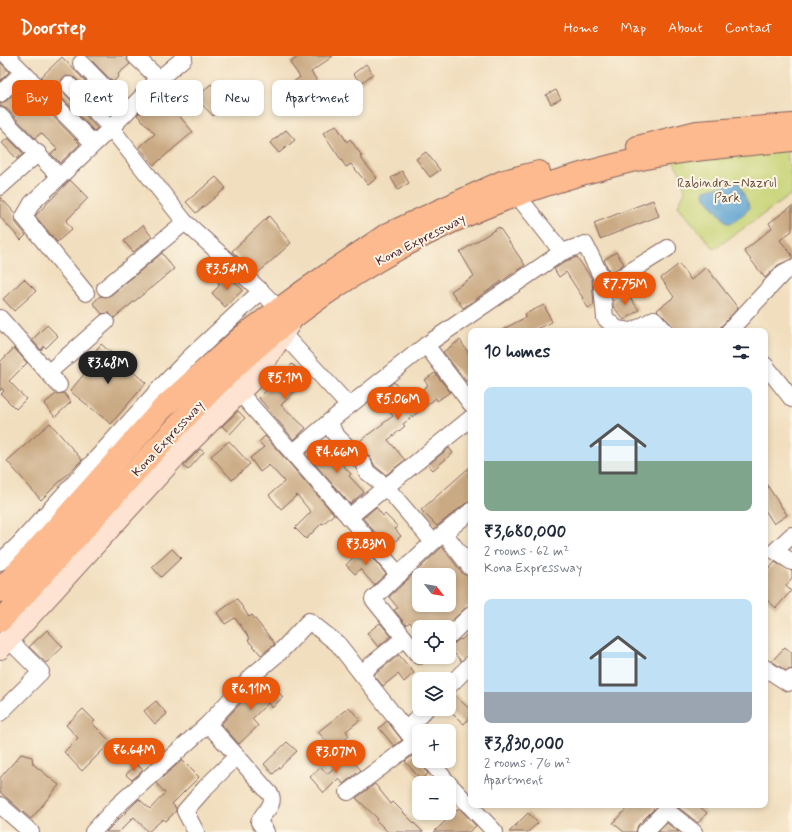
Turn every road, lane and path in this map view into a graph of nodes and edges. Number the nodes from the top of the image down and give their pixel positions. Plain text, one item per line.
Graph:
1 (7, 56) edge
2 (135, 56) edge
3 (184, 58) dead end
4 (82, 63) dead end
5 (23, 72) junction
6 (159, 79) junction
7 (98, 80) edge
8 (69, 85) dead end
9 (0, 94) edge
10 (128, 109) edge
11 (0, 116) edge
12 (122, 116) edge
13 (792, 125) edge
14 (111, 128) junction
15 (792, 140) edge
16 (93, 144) junction
17 (38, 153) junction
18 (59, 176) junction
19 (0, 187) edge
20 (516, 194) junction
21 (185, 222) junction
22 (668, 248) dead end
23 (562, 252) junction
24 (792, 268) edge
25 (105, 288) dead end
26 (602, 289) junction
27 (261, 292) junction
28 (86, 293) dead end
29 (0, 318) edge
30 (285, 320) junction
31 (106, 322) dead end
32 (616, 328) edge
33 (638, 328) edge
34 (662, 328) edge
35 (735, 328) edge
36 (426, 345) junction
37 (768, 370) edge
38 (239, 392) junction
39 (792, 399) edge
40 (468, 400) edge
41 (348, 405) junction
42 (468, 420) edge
43 (330, 421) junction
44 (294, 452) junction
45 (386, 487) junction
46 (468, 514) edge
47 (349, 517) junction
48 (52, 532) junction
49 (792, 535) edge
50 (438, 538) junction
51 (0, 562) edge
52 (792, 562) edge
53 (468, 565) edge
54 (399, 575) junction
55 (0, 580) edge
56 (0, 591) edge
57 (468, 618) edge
58 (456, 629) edge
59 (3, 636) edge
60 (403, 638) junction
61 (412, 648) edge
62 (468, 667) edge
63 (768, 670) edge
64 (361, 673) junction
65 (792, 678) edge
66 (456, 679) edge
67 (0, 713) edge
68 (208, 724) junction
69 (412, 739) edge
70 (412, 741) edge
71 (237, 756) junction
72 (436, 768) edge
73 (443, 776) edge
74 (456, 790) edge
75 (348, 792) dead end
76 (468, 803) edge
77 (0, 806) edge
78 (472, 808) edge
79 (31, 832) edge
80 (93, 832) edge
81 (196, 832) edge
82 (266, 832) edge
83 (495, 832) edge
84 (645, 832) edge
85 (694, 832) edge

1 - 5 street
2 - 6 street
3 - 6 street
4 - 7 street
5 - 9 street
5 - 16 street
6 - 10 street
8 - 14 street
11 - 17 street
12 - 14 street
13 - 30 highway, Kona Expressway
14 - 16 street
14 - 21 street
15 - 20 highway, Kona Expressway
16 - 18 street
17 - 18 street
17 - 19 street
18 - 28 street
20 - 23 street
20 - 30 highway, Kona Expressway
21 - 25 street
21 - 27 street
22 - 26 street
23 - 26 street
23 - 36 street
24 - 35 street
26 - 32 street
27 - 30 street
27 - 51 street
29 - 31 street
30 - 38 street
30 - 41 street
30 - 48 highway, Kona Expressway
30 - 59 highway, Kona Expressway
33 - 34 street
36 - 40 street
36 - 41 street
37 - 39 street
38 - 44 street
38 - 59 street
41 - 43 street
42 - 45 street
43 - 44 street
43 - 45 street
44 - 47 street
45 - 47 street
45 - 50 street
46 - 50 street
47 - 54 street
48 - 55 highway
48 - 56 highway
49 - 52 street
50 - 53 street
50 - 54 street
54 - 60 street
57 - 58 street
59 - 67 street
60 - 61 street
60 - 64 street
62 - 66 street
63 - 65 street
64 - 68 street
64 - 69 street
68 - 71 street
68 - 80 street
70 - 75 street
71 - 81 street
71 - 82 street
72 - 73 street
74 - 76 street
77 - 79 street
78 - 83 street
84 - 85 street

